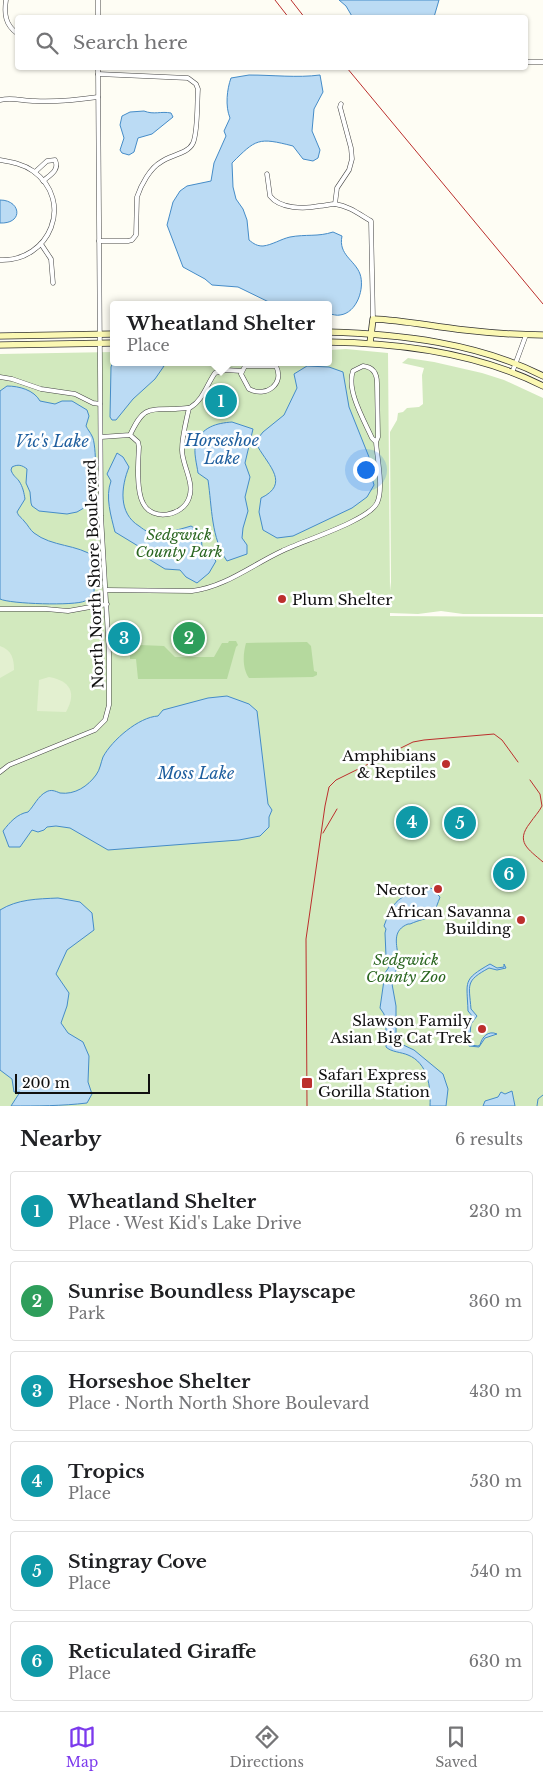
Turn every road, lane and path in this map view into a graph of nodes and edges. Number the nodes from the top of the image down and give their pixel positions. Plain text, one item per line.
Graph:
1 (6, 0) edge
2 (98, 0) edge
3 (98, 15) edge
4 (15, 31) edge
5 (528, 62) edge
6 (543, 62) edge
7 (98, 70) edge
8 (98, 74) junction
9 (98, 96) junction
10 (0, 100) edge
11 (341, 104) dead end
12 (0, 160) edge
13 (35, 172) junction
14 (267, 174) dead end
15 (43, 180) junction
16 (335, 204) junction
17 (99, 240) junction
18 (41, 244) junction
19 (0, 260) edge
20 (53, 283) dead end
21 (373, 320) junction
22 (332, 332) edge
23 (372, 333) junction
24 (100, 334) junction
25 (110, 334) edge
26 (543, 334) edge
27 (526, 335) junction
28 (0, 336) edge
29 (332, 342) edge
30 (110, 343) edge
31 (370, 343) junction
32 (100, 344) junction
33 (0, 345) edge
34 (516, 364) junction
35 (241, 371) junction
36 (512, 373) junction
37 (543, 376) edge
38 (0, 377) edge
39 (543, 386) edge
40 (100, 404) junction
41 (189, 408) junction
42 (130, 435) junction
43 (101, 437) junction
44 (376, 442) junction
45 (106, 590) junction
46 (107, 604) junction
47 (0, 609) edge
48 (0, 772) edge

1 - 4 street
2 - 3 street
5 - 6 street
7 - 8 street, North North Shore Boulevard
8 - 9 street, North North Shore Boulevard
8 - 17 street
9 - 10 street
9 - 17 street, North North Shore Boulevard
11 - 16 street
12 - 13 street
13 - 15 street
13 - 15 street
14 - 16 street
15 - 18 street
16 - 21 street
17 - 24 street, North North Shore Boulevard
18 - 19 street
18 - 20 street
21 - 23 main road
21 - 27 main road
22 - 23 main road
23 - 31 main road
23 - 34 main road
24 - 25 main road
24 - 28 main road
24 - 32 street, North North Shore Boulevard
26 - 27 main road
27 - 34 street
29 - 31 main road
30 - 32 main road
31 - 36 main road
32 - 33 main road
32 - 40 street, North North Shore Boulevard
34 - 36 street
34 - 37 main road
35 - 35 street
35 - 41 street
36 - 39 main road
38 - 40 street
40 - 43 street, North North Shore Boulevard
41 - 42 street
41 - 42 street
42 - 43 street
43 - 45 street, North North Shore Boulevard
44 - 44 street
44 - 45 street
45 - 46 street, North North Shore Boulevard
46 - 47 street
46 - 48 street, North North Shore Boulevard

